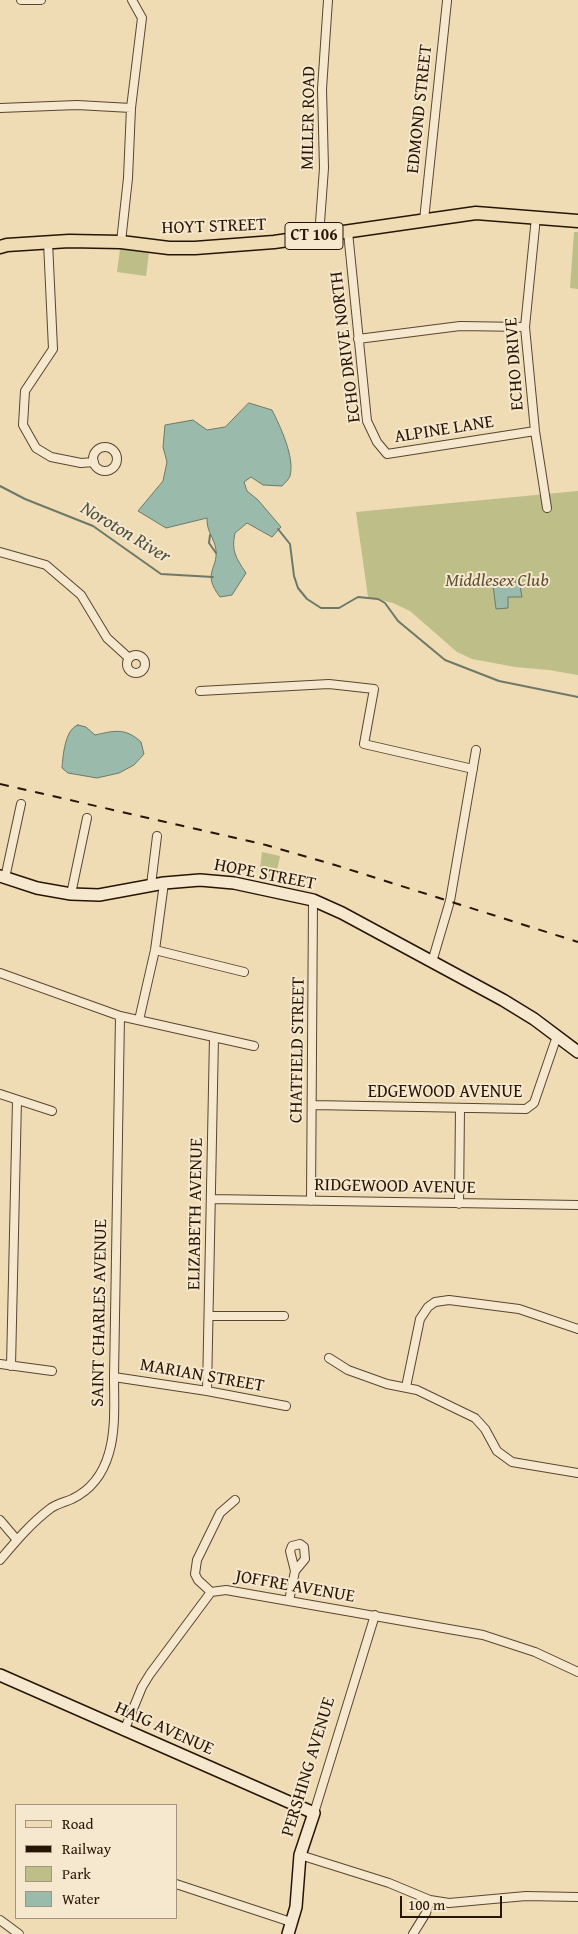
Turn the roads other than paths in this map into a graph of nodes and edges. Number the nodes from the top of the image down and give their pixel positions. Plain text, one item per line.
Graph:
1 (21, 0) edge
2 (41, 0) edge
3 (132, 0) edge
4 (328, 0) edge
5 (447, 1) edge
6 (0, 108) edge
7 (131, 108) junction
8 (536, 217) junction
9 (424, 220) junction
10 (578, 221) edge
11 (348, 232) junction
12 (319, 236) junction
13 (48, 242) junction
14 (121, 242) junction
15 (0, 247) edge
16 (525, 326) junction
17 (358, 339) junction
18 (535, 431) junction
19 (388, 454) joint
20 (94, 462) dead end
21 (547, 508) dead end
22 (0, 552) edge
23 (129, 658) dead end
24 (200, 690) dead end
25 (476, 750) dead end
26 (473, 769) junction
27 (21, 804) dead end
28 (88, 818) dead end
29 (157, 836) dead end
30 (3, 877) edge
31 (164, 883) junction
32 (151, 885) junction
33 (71, 894) junction
34 (313, 900) junction
35 (155, 950) junction
36 (432, 962) junction
37 (244, 972) dead end
38 (0, 973) edge
39 (120, 1016) junction
40 (139, 1020) junction
41 (558, 1036) junction
42 (214, 1037) junction
43 (254, 1046) dead end
44 (578, 1052) edge
45 (0, 1094) edge
46 (17, 1100) junction
47 (312, 1105) junction
48 (460, 1108) junction
49 (52, 1111) dead end
50 (211, 1199) junction
51 (311, 1201) junction
52 (458, 1204) junction
53 (578, 1205) edge
54 (210, 1316) junction
55 (284, 1316) dead end
56 (578, 1329) edge
57 (330, 1358) dead end
58 (0, 1364) edge
59 (11, 1366) junction
60 (52, 1370) dead end
61 (114, 1377) junction
62 (406, 1388) junction
63 (207, 1391) junction
64 (286, 1406) dead end
65 (578, 1473) edge
66 (235, 1500) dead end
67 (0, 1520) edge
68 (17, 1540) junction
69 (0, 1560) edge
70 (294, 1571) dead end
71 (211, 1592) junction
72 (289, 1601) junction
73 (375, 1615) junction
74 (578, 1672) edge
75 (0, 1675) edge
76 (124, 1731) junction
77 (314, 1813) junction
78 (300, 1855) junction
79 (178, 1885) edge
80 (578, 1897) edge
81 (430, 1900) junction
82 (0, 1920) edge
83 (291, 1922) junction
84 (19, 1934) edge
85 (288, 1934) edge
86 (414, 1934) edge

1 - 2 street
3 - 7 street
4 - 12 street, MILLER ROAD
5 - 9 street, EDMOND STREET
6 - 7 street
7 - 14 street
8 - 9 main road, HOYT STREET / CT 106
8 - 10 main road, HOYT STREET / CT 106
8 - 16 street, ECHO DRIVE
9 - 11 main road, HOYT STREET / CT 106
11 - 12 main road, HOYT STREET / CT 106
11 - 17 street, ECHO DRIVE NORTH
12 - 14 main road, HOYT STREET / CT 106
13 - 14 main road, HOYT STREET / CT 106
13 - 15 main road, HOYT STREET / CT 106
13 - 20 street
16 - 17 street
16 - 18 street, ECHO DRIVE
17 - 19 street, ECHO DRIVE NORTH
18 - 19 street, ALPINE LANE
18 - 21 street, ECHO DRIVE
22 - 23 street
24 - 26 street
25 - 26 street
26 - 36 street
27 - 30 street
28 - 33 street
29 - 32 street
30 - 33 main road, HOPE STREET
31 - 32 main road, HOPE STREET
31 - 34 main road, HOPE STREET
31 - 35 street
32 - 33 main road, HOPE STREET
34 - 36 main road, HOPE STREET
34 - 47 street, CHATFIELD STREET
35 - 37 street
35 - 40 street
36 - 41 main road, HOPE STREET
38 - 39 street
39 - 40 street
39 - 61 street, SAINT CHARLES AVENUE
40 - 42 street
41 - 44 main road, HOPE STREET
41 - 48 street, EDGEWOOD AVENUE
42 - 43 street
42 - 50 street, ELIZABETH AVENUE
45 - 46 street
46 - 49 street
46 - 59 street
47 - 48 street, EDGEWOOD AVENUE
47 - 51 street, CHATFIELD STREET
48 - 52 street
50 - 51 street, RIDGEWOOD AVENUE
50 - 54 street, ELIZABETH AVENUE
51 - 52 street, RIDGEWOOD AVENUE
52 - 53 street, RIDGEWOOD AVENUE
54 - 55 street
54 - 63 street, ELIZABETH AVENUE
56 - 62 street
57 - 62 street
58 - 59 street
59 - 60 street
61 - 63 street, MARIAN STREET
61 - 68 street, SAINT CHARLES AVENUE
62 - 65 street
63 - 64 street, MARIAN STREET
66 - 71 street
67 - 68 street
68 - 69 street, SAINT CHARLES AVENUE
70 - 72 street
71 - 72 street, JOFFRE AVENUE
71 - 76 street, JOFFRE AVENUE
72 - 73 street, JOFFRE AVENUE
73 - 74 street, JOFFRE AVENUE
73 - 77 street, PERSHING AVENUE
75 - 76 main road, HAIG AVENUE
76 - 77 main road, HAIG AVENUE
77 - 78 main road, PERSHING AVENUE
78 - 81 street, PERSHING AVENUE
78 - 83 main road
79 - 83 street
80 - 81 street, PERSHING AVENUE
81 - 86 street
82 - 84 street
83 - 85 main road

